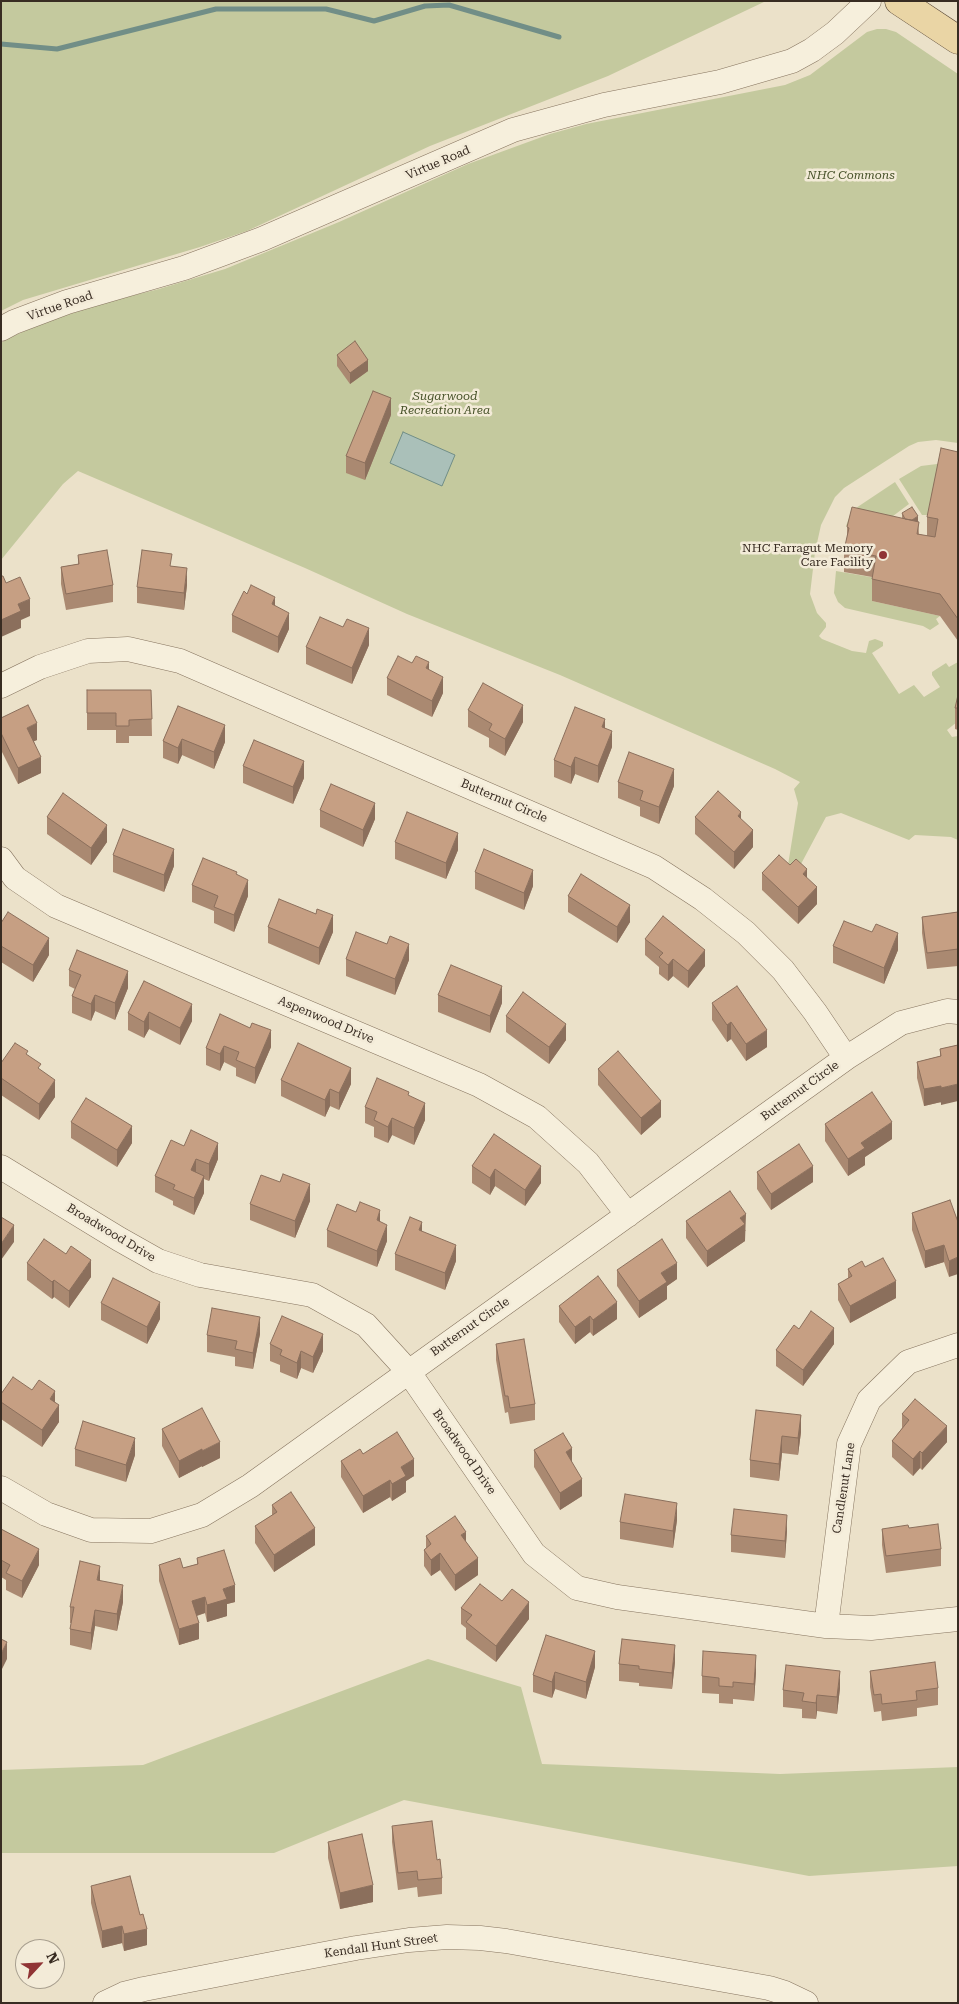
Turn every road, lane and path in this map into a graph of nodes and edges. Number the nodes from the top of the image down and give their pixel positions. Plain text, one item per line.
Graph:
1 (869, 1) edge
2 (899, 1) edge
3 (958, 40) edge
4 (1, 329) edge
5 (1, 686) edge
6 (1, 859) edge
7 (958, 1012) edge
8 (846, 1058) junction
9 (1, 1167) edge
10 (628, 1215) junction
11 (958, 1345) edge
12 (408, 1371) junction
13 (1, 1488) edge
14 (958, 1619) edge
15 (826, 1626) junction
16 (105, 2003) edge
17 (806, 2003) edge

1 - 4 street, Virtue Road
2 - 3 main road
5 - 8 street, Butternut Circle
6 - 10 street, Aspenwood Drive
7 - 8 street
8 - 10 street, Butternut Circle
9 - 12 street, Broadwood Drive
10 - 12 street, Butternut Circle
11 - 15 street, Candlenut Lane
12 - 13 street, Butternut Circle
12 - 15 street, Broadwood Drive
14 - 15 street, Broadwood Drive
16 - 17 street, Kendall Hunt Street

